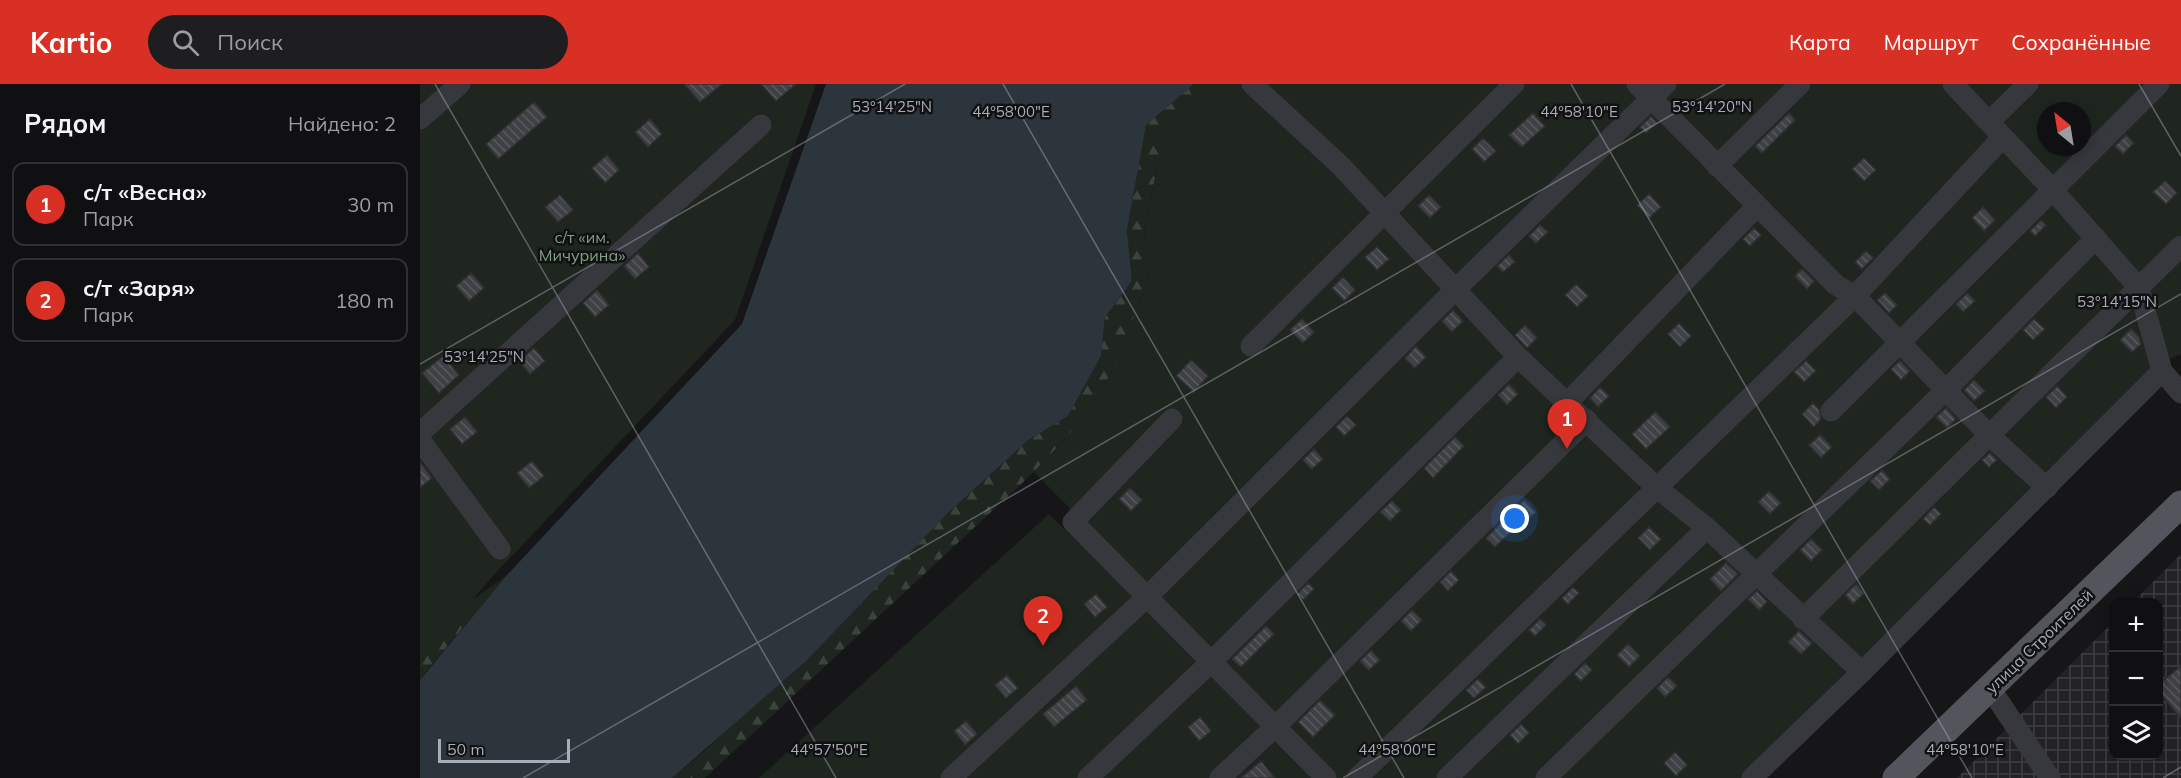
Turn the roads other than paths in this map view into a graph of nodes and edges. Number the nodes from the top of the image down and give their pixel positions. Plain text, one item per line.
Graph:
1 (460, 84) edge
2 (1252, 84) edge
3 (1514, 84) edge
4 (1666, 84) edge
5 (1800, 84) edge
6 (1953, 84) edge
7 (2028, 84) edge
8 (2159, 84) edge
9 (1644, 92) edge
10 (420, 119) edge
11 (762, 126) dead end
12 (1996, 129) junction
13 (1717, 166) junction
14 (2052, 189) junction
15 (1757, 206) junction
16 (1384, 212) junction
17 (2096, 238) junction
18 (2181, 246) edge
19 (1457, 288) junction
20 (2139, 288) junction
21 (1855, 296) junction
22 (1899, 341) junction
23 (1251, 346) dead end
24 (1518, 357) junction
25 (2162, 371) junction
26 (1946, 390) junction
27 (2181, 393) edge
28 (1568, 402) junction
29 (1831, 411) dead end
30 (1172, 419) dead end
31 (1587, 420) junction
32 (420, 433) edge
33 (1989, 435) junction
34 (420, 440) edge
35 (1656, 487) junction
36 (2047, 488) junction
37 (2178, 513) edge
38 (1707, 528) junction
39 (500, 549) dead end
40 (1756, 574) junction
41 (1147, 597) junction
42 (1803, 619) junction
43 (1211, 662) junction
44 (1862, 672) junction
45 (1990, 688) junction
46 (1275, 727) junction
47 (951, 778) edge
48 (1088, 778) edge
49 (1220, 778) edge
50 (1326, 778) edge
51 (1358, 778) edge
52 (1448, 778) edge
53 (1546, 778) edge
54 (1752, 778) edge
55 (1896, 778) edge
56 (2050, 778) edge

1 - 10 lane
2 - 16 lane
3 - 16 lane
4 - 9 lane
5 - 13 lane
6 - 12 lane
7 - 12 lane
8 - 14 lane
9 - 13 lane
9 - 19 lane
11 - 32 lane
12 - 14 lane
12 - 21 lane
13 - 15 lane
14 - 17 lane
14 - 22 lane
15 - 21 lane
15 - 28 lane
16 - 19 lane
16 - 23 lane
17 - 20 lane
17 - 26 lane
18 - 20 lane
19 - 24 lane
19 - 41 lane
20 - 25 lane
20 - 33 lane
21 - 22 lane
21 - 35 lane
22 - 26 lane
22 - 29 lane
24 - 28 lane
24 - 43 lane
25 - 27 lane
25 - 36 lane
26 - 33 lane
26 - 40 lane
28 - 31 lane
30 - 41 lane
31 - 35 lane
31 - 46 lane
33 - 36 lane
33 - 42 lane
34 - 39 lane
35 - 38 lane
35 - 51 lane
36 - 44 lane
37 - 45 main road, улица Строителей
38 - 40 lane
38 - 52 lane
40 - 42 lane
40 - 53 lane
41 - 43 lane
41 - 47 lane
42 - 44 lane
43 - 46 lane
43 - 48 lane
44 - 54 lane
45 - 55 main road, улица Строителей
45 - 56 lane
46 - 49 lane
46 - 50 lane

